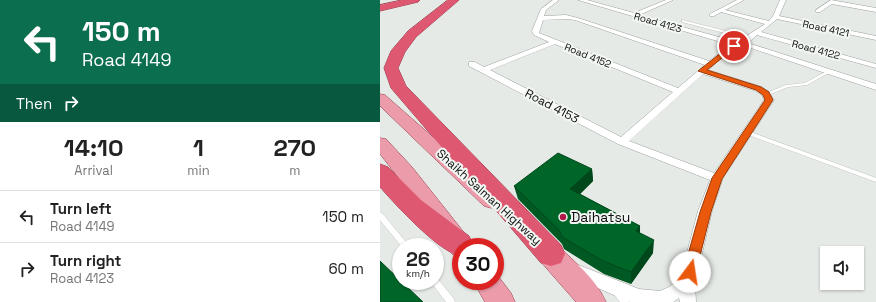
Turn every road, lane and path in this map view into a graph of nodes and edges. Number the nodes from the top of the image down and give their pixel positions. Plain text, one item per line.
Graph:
1 (415, 0) edge
2 (454, 0) edge
3 (556, 0) edge
4 (581, 0) edge
5 (670, 0) edge
6 (741, 0) edge
7 (783, 0) edge
8 (832, 1) edge
9 (380, 8) edge
10 (876, 10) edge
11 (722, 11) junction
12 (818, 11) dead end
13 (634, 15) junction
14 (712, 15) dead end
15 (776, 17) junction
16 (541, 18) junction
17 (683, 21) dead end
18 (770, 23) junction
19 (876, 38) edge
20 (746, 39) junction
21 (554, 42) junction
22 (472, 64) dead end
23 (876, 66) edge
24 (706, 68) junction
25 (483, 70) junction
26 (828, 72) junction
27 (876, 87) edge
28 (678, 91) junction
29 (766, 94) junction
30 (380, 98) edge
31 (748, 133) junction
32 (622, 142) junction
33 (380, 143) edge
34 (392, 177) edge
35 (717, 178) junction
36 (876, 180) edge
37 (380, 215) edge
38 (399, 238) edge
39 (452, 240) edge
40 (556, 259) junction
41 (687, 283) junction
42 (441, 290) edge
43 (492, 290) edge
44 (600, 293) edge
45 (451, 302) edge
46 (501, 302) edge
47 (625, 302) edge
48 (688, 302) edge

1 - 9 highway
2 - 40 highway
3 - 16 street, Road 4152
4 - 13 street, Road 4123
5 - 13 street
6 - 11 street
7 - 15 street
8 - 10 street
8 - 12 street
11 - 14 street
11 - 18 street
13 - 20 street, Road 4123
15 - 18 street
15 - 19 street, Road 4121
16 - 21 street, Road 4152
16 - 24 street
17 - 20 lane
18 - 20 street
20 - 23 street, Road 4122
20 - 24 street
20 - 26 street, Road 4123
21 - 25 street
21 - 28 street, Road 4152
22 - 25 street, Road 4153
24 - 28 street
24 - 29 street
25 - 32 street, Road 4153
26 - 27 street, Road 4123
26 - 29 lane
28 - 32 street
29 - 31 street
30 - 40 main road, Shaikh Salman Highway
31 - 35 street
31 - 36 lane
32 - 35 street, Road 4153
33 - 34 main road
34 - 39 highway
35 - 41 street
37 - 38 lane
40 - 44 main road, Shaikh Salman Highway
41 - 44 street
41 - 48 street
42 - 45 lane
43 - 46 main road
44 - 47 lane

